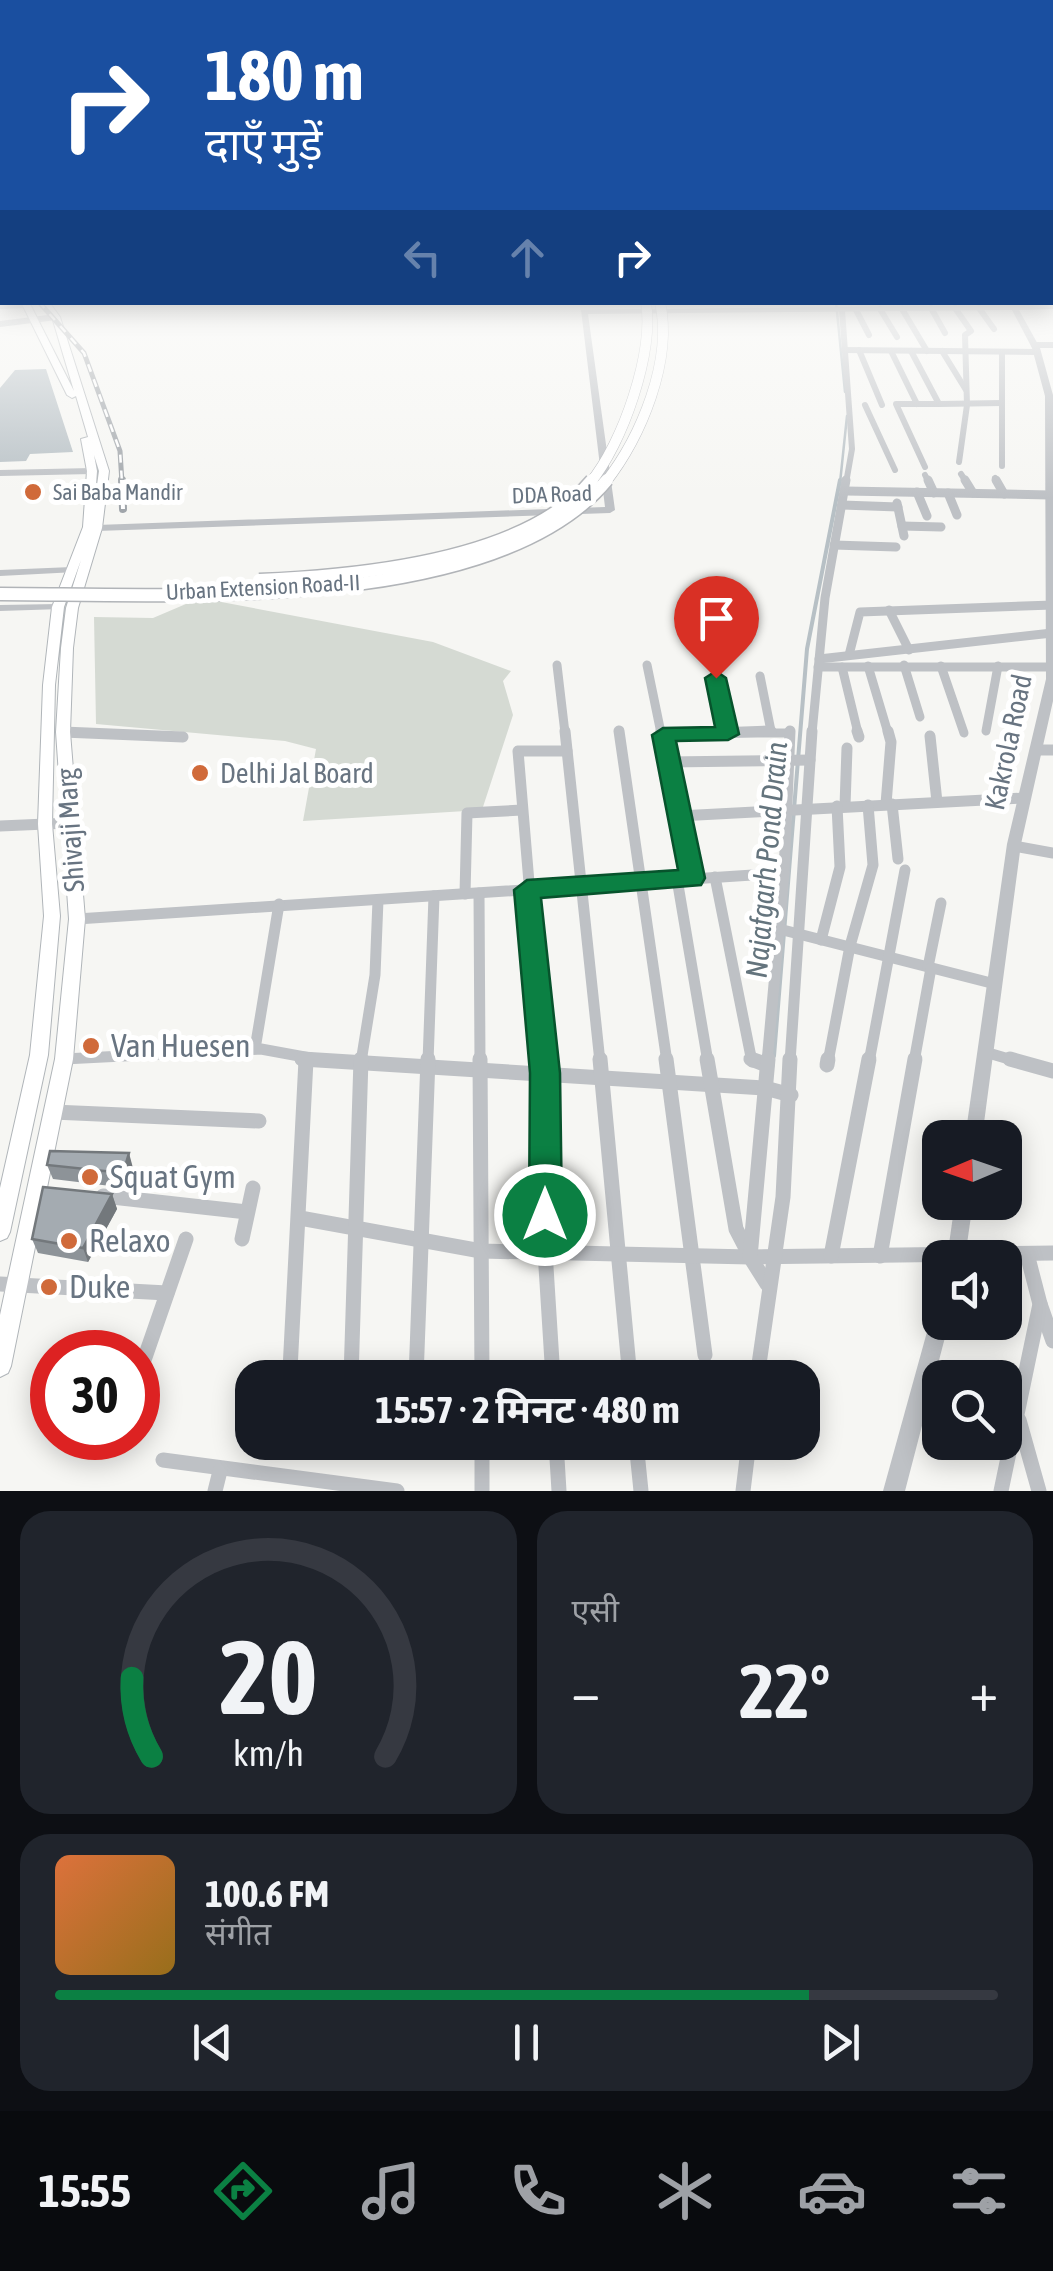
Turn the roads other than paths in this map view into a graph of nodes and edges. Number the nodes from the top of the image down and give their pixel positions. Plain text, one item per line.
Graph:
1 (55, 361) edge
2 (69, 361) edge
3 (589, 361) edge
4 (643, 361) edge
5 (659, 361) edge
6 (847, 361) edge
7 (866, 361) edge
8 (896, 361) edge
9 (916, 361) edge
10 (948, 361) edge
11 (968, 361) edge
12 (1002, 361) edge
13 (1040, 361) edge
14 (966, 391) junction
15 (1050, 392) edge
16 (967, 403) junction
17 (1002, 403) junction
18 (896, 404) junction
19 (917, 404) junction
20 (938, 404) junction
21 (858, 405) junction
22 (882, 405) junction
23 (1051, 427) edge
24 (959, 462) dead end
25 (1002, 466) dead end
26 (1051, 467) edge
27 (895, 470) dead end
28 (92, 471) junction
29 (0, 473) edge
30 (961, 474) dead end
31 (995, 478) dead end
32 (846, 491) junction
33 (894, 492) junction
34 (916, 492) junction
35 (934, 493) junction
36 (948, 493) junction
37 (972, 494) junction
38 (1004, 494) junction
39 (1050, 495) junction
40 (842, 505) junction
41 (898, 507) junction
42 (957, 515) dead end
43 (927, 516) dead end
44 (940, 527) dead end
45 (100, 528) junction
46 (1052, 531) edge
47 (834, 545) junction
48 (896, 547) dead end
49 (1052, 558) edge
50 (72, 570) junction
51 (0, 573) edge
52 (0, 584) edge
53 (0, 594) edge
54 (1052, 605) edge
55 (0, 608) edge
56 (58, 608) junction
57 (889, 610) junction
58 (1052, 633) edge
59 (909, 650) junction
60 (848, 656) junction
61 (818, 663) junction
62 (647, 664) dead end
63 (557, 665) dead end
64 (904, 665) junction
65 (868, 666) junction
66 (941, 666) junction
67 (998, 666) junction
68 (842, 667) junction
69 (1052, 667) edge
70 (760, 676) dead end
71 (716, 678) dead end
72 (1050, 702) edge
73 (920, 717) dead end
74 (618, 730) dead end
75 (771, 730) junction
76 (986, 731) dead end
77 (63, 732) junction
78 (964, 733) dead end
79 (728, 734) junction
80 (663, 735) junction
81 (930, 736) dead end
82 (183, 737) dead end
83 (859, 737) dead end
84 (847, 748) dead end
85 (1036, 750) junction
86 (1053, 750) edge
87 (567, 751) junction
88 (799, 759) junction
89 (668, 762) junction
90 (1024, 798) junction
91 (937, 802) junction
92 (889, 804) junction
93 (868, 805) junction
94 (841, 806) junction
95 (522, 810) junction
96 (796, 810) junction
97 (679, 816) junction
98 (69, 823) junction
99 (46, 824) junction
100 (0, 826) edge
101 (1014, 846) junction
102 (1053, 853) edge
103 (784, 873) junction
104 (716, 877) junction
105 (685, 879) junction
106 (641, 881) junction
107 (583, 884) junction
108 (527, 890) junction
109 (472, 894) junction
110 (434, 896) junction
111 (378, 900) junction
112 (280, 904) junction
113 (941, 904) dead end
114 (77, 919) junction
115 (788, 931) junction
116 (821, 940) junction
117 (850, 946) junction
118 (886, 956) junction
119 (929, 967) junction
120 (994, 984) junction
121 (255, 1049) junction
122 (985, 1052) junction
123 (64, 1059) junction
124 (306, 1060) junction
125 (361, 1062) junction
126 (767, 1065) junction
127 (827, 1065) dead end
128 (426, 1066) junction
129 (480, 1068) junction
130 (1053, 1071) edge
131 (545, 1073) junction
132 (601, 1078) junction
133 (671, 1082) junction
134 (714, 1085) junction
135 (777, 1091) junction
136 (54, 1112) junction
137 (976, 1120) edge
138 (259, 1121) dead end
139 (252, 1188) dead end
140 (37, 1189) junction
141 (56, 1192) edge
142 (94, 1196) edge
143 (247, 1212) junction
144 (300, 1218) junction
145 (354, 1228) junction
146 (0, 1232) edge
147 (186, 1239) dead end
148 (242, 1239) dead end
149 (423, 1240) junction
150 (481, 1250) junction
151 (546, 1251) junction
152 (618, 1251) junction
153 (694, 1254) junction
154 (1022, 1254) edge
155 (1027, 1254) junction
156 (1053, 1254) edge
157 (831, 1256) junction
158 (880, 1256) junction
159 (922, 1256) edge
160 (750, 1257) junction
161 (772, 1257) junction
162 (9, 1283) edge
163 (768, 1284) junction
164 (167, 1293) junction
165 (1040, 1304) junction
166 (154, 1330) edge
167 (935, 1340) edge
168 (1053, 1341) edge
169 (705, 1356) dead end
170 (291, 1360) edge
171 (351, 1360) edge
172 (417, 1360) edge
173 (482, 1360) edge
174 (552, 1360) edge
175 (628, 1360) edge
176 (758, 1360) edge
177 (0, 1366) edge
178 (1022, 1390) edge
179 (1022, 1432) edge
180 (164, 1460) dead end
181 (482, 1460) edge
182 (557, 1460) edge
183 (638, 1460) edge
184 (747, 1460) edge
185 (1008, 1460) edge
186 (220, 1471) junction
187 (216, 1491) edge
188 (397, 1491) edge
189 (482, 1491) edge
190 (559, 1491) edge
191 (641, 1491) edge
192 (743, 1491) edge
193 (894, 1491) edge
194 (1002, 1491) edge
195 (1039, 1491) edge

1 - 28 main road, Shivaji Marg
2 - 45 main road, Shivaji Marg
3 - 45 street, DDA Road
4 - 52 highway, Urban Extension Road-II, bridge
5 - 53 highway, Urban Extension Road-II, bridge
6 - 21 street
7 - 22 street
8 - 19 street
9 - 20 street
10 - 14 street
11 - 14 street
12 - 17 street
13 - 15 street, Kakrola Road
14 - 16 street
15 - 23 street, Kakrola Road
16 - 17 street
16 - 20 street
16 - 24 street
17 - 25 street
18 - 19 street
18 - 22 street
18 - 35 street
19 - 20 street
21 - 22 street
21 - 27 street
21 - 32 street
23 - 26 street, Kakrola Road
26 - 39 street, Kakrola Road
28 - 29 street
28 - 50 main road, Shivaji Marg
30 - 37 street
31 - 38 street
32 - 33 street
32 - 40 street
33 - 34 street
33 - 41 street
34 - 35 street
34 - 43 street
35 - 36 street
36 - 37 street
36 - 42 street
37 - 38 street
38 - 39 street
39 - 46 street, Kakrola Road
40 - 41 street
40 - 47 street
41 - 44 street
45 - 77 main road, Shivaji Marg
46 - 49 street, Kakrola Road
47 - 48 street
47 - 61 street
49 - 54 street, Kakrola Road
50 - 51 street
50 - 56 main road, Shivaji Marg
54 - 57 street
54 - 58 street, Kakrola Road
55 - 56 street
56 - 99 main road, Shivaji Marg
57 - 59 street
57 - 60 street
58 - 59 street
58 - 69 street, Kakrola Road
59 - 60 street
60 - 61 street
61 - 68 street
61 - 88 street
62 - 80 street
63 - 87 street
64 - 65 street
64 - 66 street
64 - 73 street
65 - 68 street
65 - 92 street
66 - 67 street
66 - 78 street
67 - 69 street
67 - 76 street
68 - 83 street
69 - 72 street, Kakrola Road
70 - 75 street
71 - 79 street
72 - 85 street, Kakrola Road
74 - 106 street
75 - 79 street
75 - 88 street
77 - 82 street
77 - 98 main road, Shivaji Marg
79 - 80 street
80 - 89 street
81 - 91 street
84 - 94 street
85 - 86 street
85 - 90 street, Kakrola Road
87 - 95 street
87 - 107 street
88 - 89 street
88 - 96 street
88 - 96 street
89 - 97 street
90 - 91 street
90 - 101 street, Kakrola Road
91 - 92 street
92 - 93 street
92 - 118 street
93 - 94 street
93 - 117 street
94 - 96 street
94 - 116 street
95 - 108 street
95 - 109 street
96 - 97 street
96 - 103 street
96 - 115 street
97 - 105 street
98 - 99 street
98 - 114 main road, Shivaji Marg
99 - 100 street
99 - 146 main road, Shivaji Marg
101 - 102 street
101 - 120 street, Kakrola Road
103 - 104 street
103 - 115 street
104 - 105 street
104 - 126 street
105 - 106 street
105 - 134 street
106 - 107 street
106 - 133 street
107 - 108 street
107 - 132 street
108 - 109 street
108 - 131 street
109 - 110 street
109 - 129 street
110 - 111 street
110 - 128 street
111 - 112 street
111 - 125 street
112 - 114 street
112 - 121 street
113 - 119 street
114 - 123 main road, Shivaji Marg
115 - 116 street
115 - 126 street
115 - 135 street
116 - 117 street
117 - 118 street
117 - 127 street
118 - 119 street
118 - 157 street
119 - 120 street
119 - 158 street
120 - 122 street, Kakrola Road
121 - 123 street
121 - 124 street
122 - 130 street
122 - 137 street, Kakrola Road
123 - 136 main road, Shivaji Marg
124 - 125 street
124 - 144 street
125 - 128 street
125 - 145 street
126 - 135 street
128 - 129 street
128 - 149 street
129 - 131 street
129 - 150 street
131 - 132 street
131 - 151 street
132 - 133 street
132 - 152 street
133 - 134 street
133 - 153 street
134 - 135 street
134 - 160 street
135 - 160 street
135 - 161 street
136 - 138 street
136 - 140 main road, Shivaji Marg
139 - 143 street
140 - 141 street
140 - 162 main road, Shivaji Marg
142 - 143 street
143 - 148 street
144 - 145 street
144 - 170 street
145 - 149 street
145 - 171 street
147 - 164 street
149 - 150 street
149 - 172 street
150 - 151 street
150 - 173 street
151 - 152 street
151 - 174 street
152 - 153 street
152 - 175 street
153 - 160 street
153 - 169 street
154 - 155 street
155 - 156 street
155 - 165 street
157 - 158 street
157 - 161 street
158 - 159 street
160 - 161 street
160 - 163 street
161 - 163 street
162 - 164 street
162 - 177 main road, Shivaji Marg
163 - 176 street
164 - 166 street
165 - 168 street
165 - 178 street
167 - 193 street
179 - 195 street
180 - 186 street
181 - 189 street
182 - 190 street
183 - 191 street
184 - 192 street
185 - 194 street
186 - 187 street
186 - 188 street

